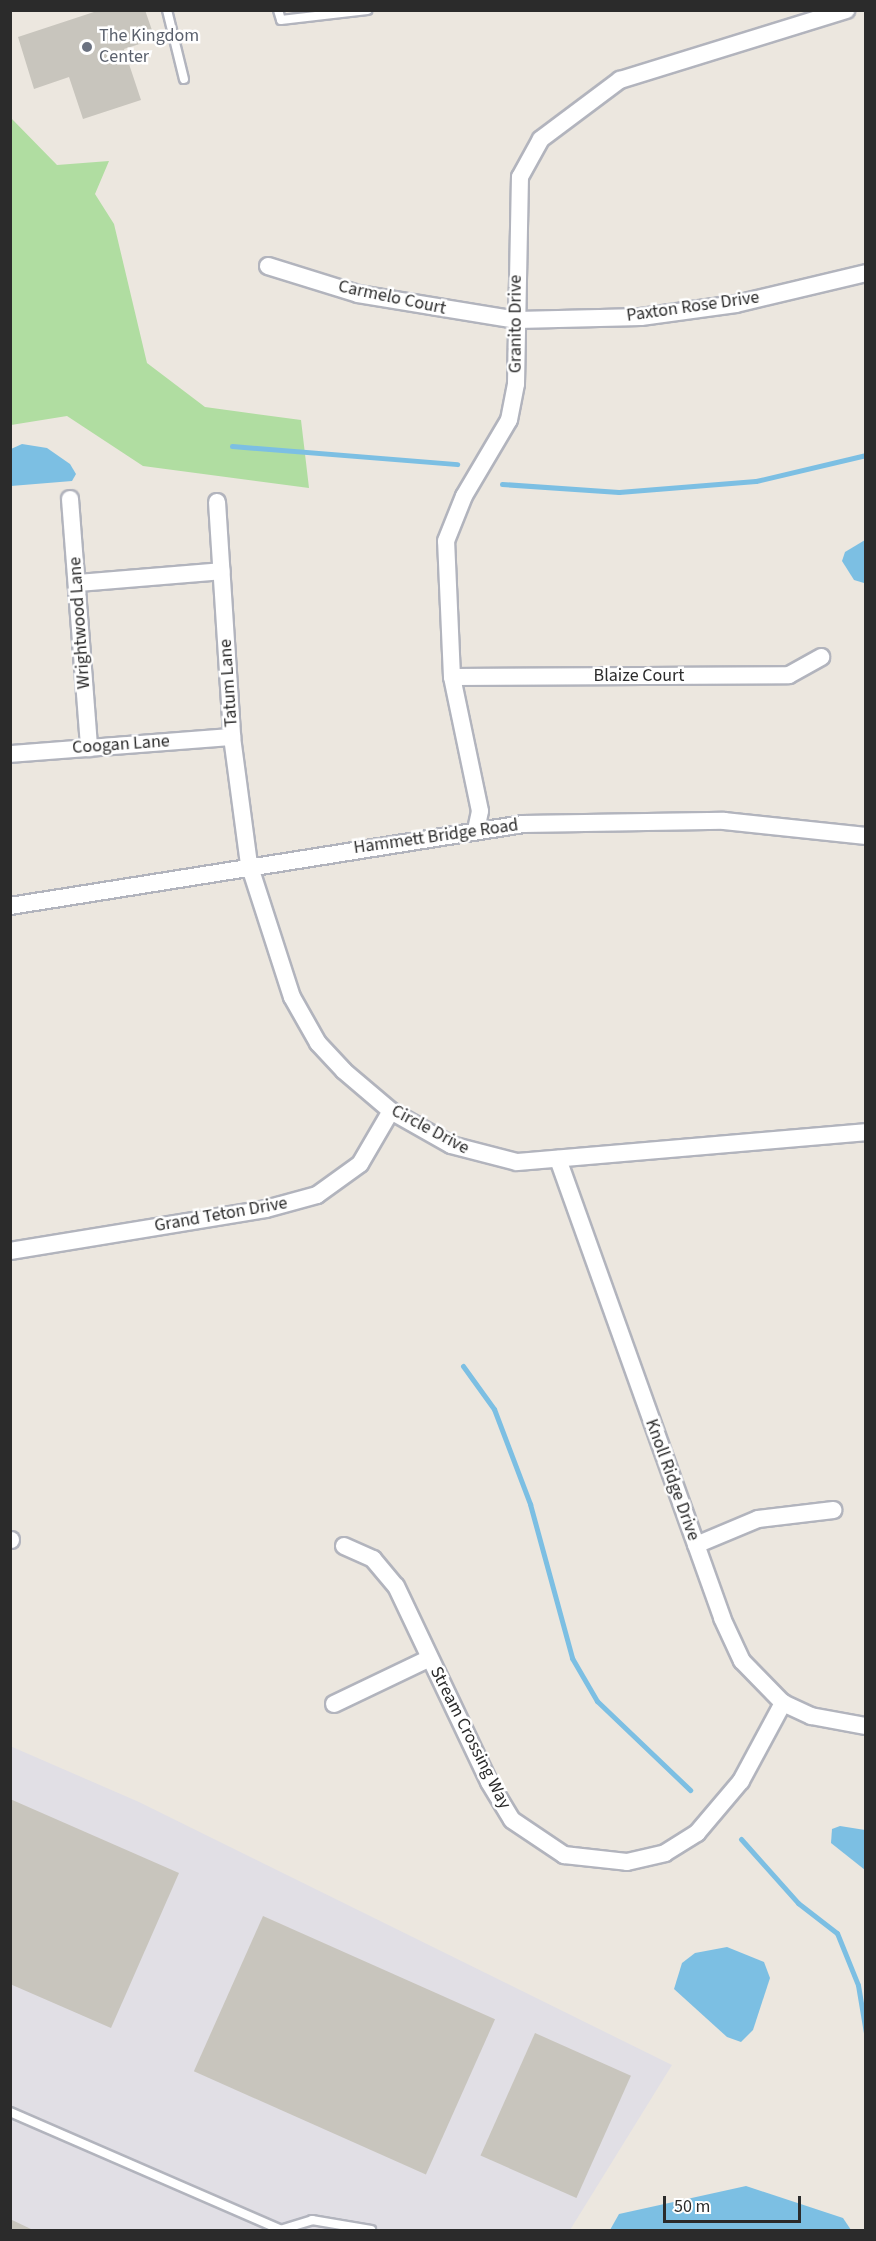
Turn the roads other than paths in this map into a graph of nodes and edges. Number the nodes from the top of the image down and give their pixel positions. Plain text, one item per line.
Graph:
1 (166, 10) edge
2 (278, 10) edge
3 (367, 10) edge
4 (846, 10) edge
5 (184, 79) dead end
6 (268, 266) dead end
7 (866, 273) edge
8 (517, 320) junction
9 (70, 499) dead end
10 (217, 502) dead end
11 (222, 571) junction
12 (78, 583) junction
13 (821, 657) dead end
14 (452, 677) junction
15 (232, 737) junction
16 (89, 748) junction
17 (10, 754) edge
18 (476, 830) junction
19 (865, 838) edge
20 (249, 864) junction
21 (10, 906) edge
22 (391, 1111) junction
23 (866, 1132) edge
24 (558, 1159) junction
25 (10, 1251) edge
26 (833, 1510) dead end
27 (696, 1545) junction
28 (344, 1546) dead end
29 (430, 1658) junction
30 (783, 1703) junction
31 (334, 1704) dead end
32 (866, 1726) edge
33 (10, 2112) edge
34 (280, 2230) edge
35 (371, 2230) edge

1 - 5 lane
2 - 3 lane
4 - 8 street, Granito Drive
6 - 8 street, Carmelo Court
7 - 8 street, Paxton Rose Drive
8 - 14 street, Granito Drive
9 - 12 street, Wrightwood Lane
10 - 11 street, Tatum Lane
11 - 12 street
11 - 15 street, Tatum Lane
12 - 16 street, Wrightwood Lane
13 - 14 street, Blaize Court
14 - 18 street, Granito Drive
15 - 16 street, Coogan Lane
15 - 20 street, Tatum Lane
16 - 17 street, Coogan Lane
18 - 19 street, Hammett Bridge Road
18 - 20 street, Hammett Bridge Road
20 - 21 street, Hammett Bridge Road
20 - 22 street, Circle Drive
22 - 24 street, Circle Drive
22 - 25 street, Grand Teton Drive
23 - 24 street, Circle Drive
24 - 27 street, Knoll Ridge Drive
26 - 27 street
27 - 30 street, Knoll Ridge Drive
28 - 29 street, Stream Crossing Way
29 - 30 street, Stream Crossing Way
29 - 31 street
30 - 32 street, Knoll Ridge Drive
33 - 34 lane
34 - 35 lane

